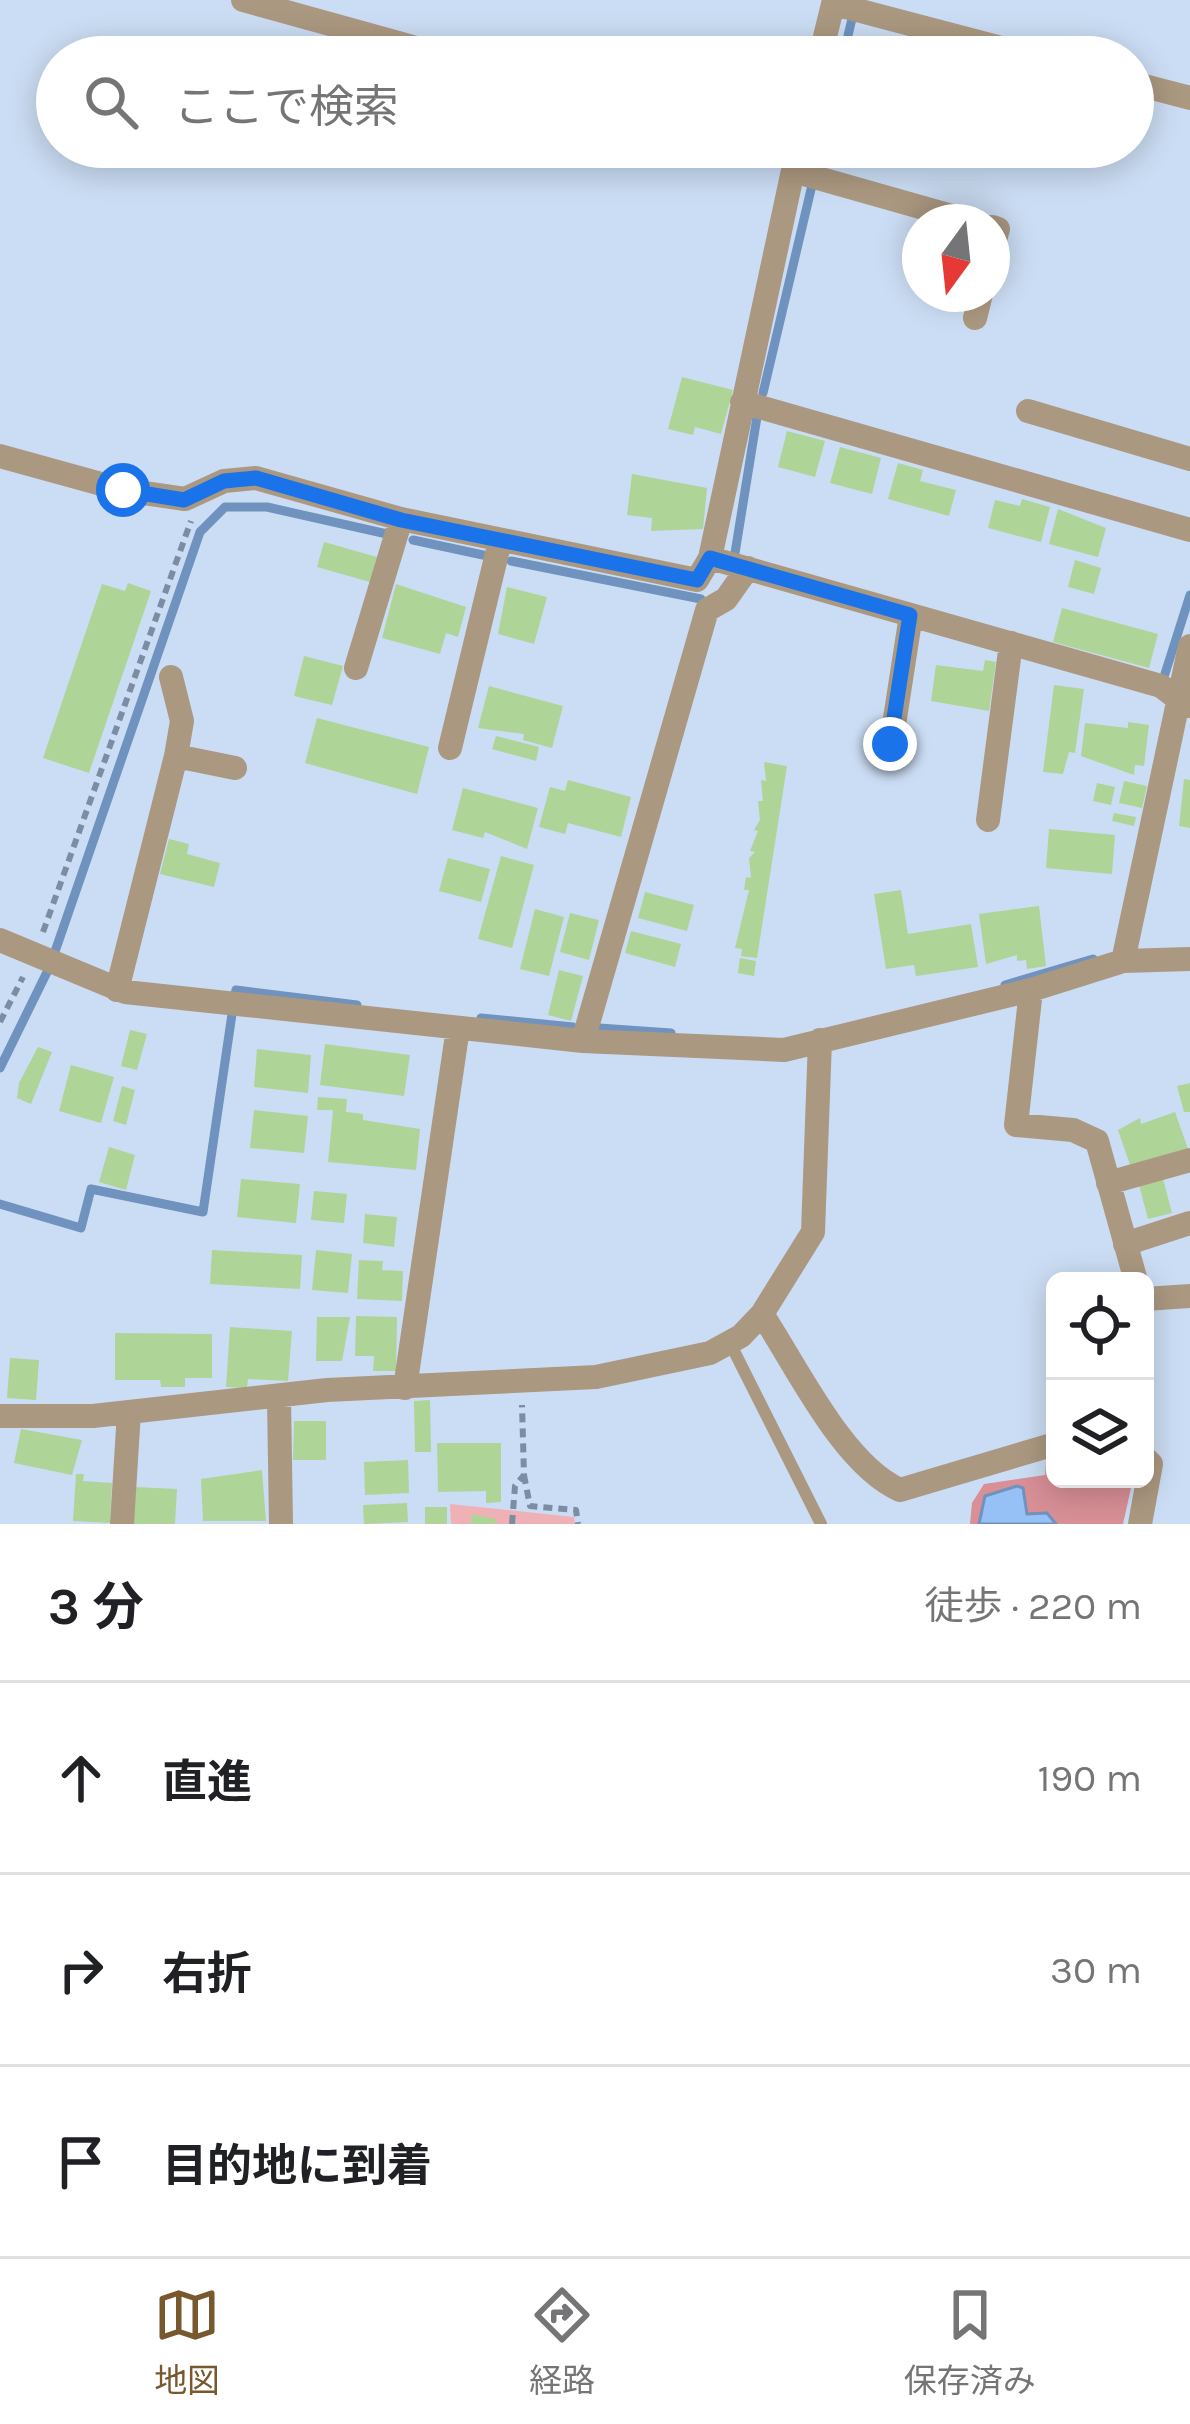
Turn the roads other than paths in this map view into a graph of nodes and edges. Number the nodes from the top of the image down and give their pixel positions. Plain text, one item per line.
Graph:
1 (244, 0) edge
2 (844, 5) edge
3 (373, 36) edge
4 (830, 36) edge
5 (957, 36) edge
6 (1154, 89) edge
7 (1190, 98) edge
8 (802, 168) edge
9 (812, 168) edge
10 (919, 204) edge
11 (742, 402) junction
12 (1028, 411) dead end
13 (0, 456) edge
14 (1190, 459) edge
15 (401, 520) junction
16 (1190, 530) edge
17 (500, 541) junction
18 (710, 558) junction
19 (748, 568) junction
20 (910, 615) junction
21 (1011, 643) junction
22 (1190, 646) edge
23 (356, 668) dead end
24 (171, 677) dead end
25 (1184, 702) edge
26 (890, 744) dead end
27 (450, 748) dead end
28 (176, 756) junction
29 (235, 768) dead end
30 (988, 820) dead end
31 (0, 940) edge
32 (1190, 959) edge
33 (1124, 962) junction
34 (117, 990) junction
35 (1031, 990) junction
36 (458, 1028) junction
37 (820, 1040) junction
38 (583, 1041) junction
39 (1190, 1160) edge
40 (1108, 1183) junction
41 (1190, 1223) edge
42 (1125, 1244) junction
43 (1133, 1272) edge
44 (1190, 1296) edge
45 (1154, 1298) edge
46 (762, 1314) junction
47 (729, 1342) junction
48 (405, 1388) junction
49 (279, 1398) junction
50 (129, 1412) junction
51 (2, 1424) edge
52 (1046, 1447) edge
53 (1147, 1488) edge
54 (122, 1524) edge
55 (280, 1524) edge
56 (821, 1524) edge
57 (1140, 1524) edge

1 - 3 street
2 - 4 street
2 - 5 street
6 - 7 street
8 - 11 street
9 - 10 street
11 - 16 street
11 - 18 street
12 - 14 street
13 - 15 street
15 - 17 street
15 - 23 street
17 - 18 street
17 - 27 street
18 - 19 street
19 - 20 street
19 - 38 street
20 - 21 street
20 - 26 street
21 - 25 street
21 - 30 street
22 - 25 street
24 - 28 street
25 - 33 street
28 - 29 street
28 - 34 street
31 - 34 street
32 - 33 street
33 - 35 street
34 - 36 street
35 - 37 street
35 - 40 street
36 - 38 street
36 - 48 street
37 - 38 street
37 - 46 street
39 - 40 street
40 - 42 street
41 - 42 street
42 - 43 street
44 - 45 street
46 - 47 street
46 - 52 street
47 - 48 street
47 - 56 lane
48 - 49 street
49 - 50 street
49 - 55 street
50 - 51 street
50 - 54 street
53 - 57 street

